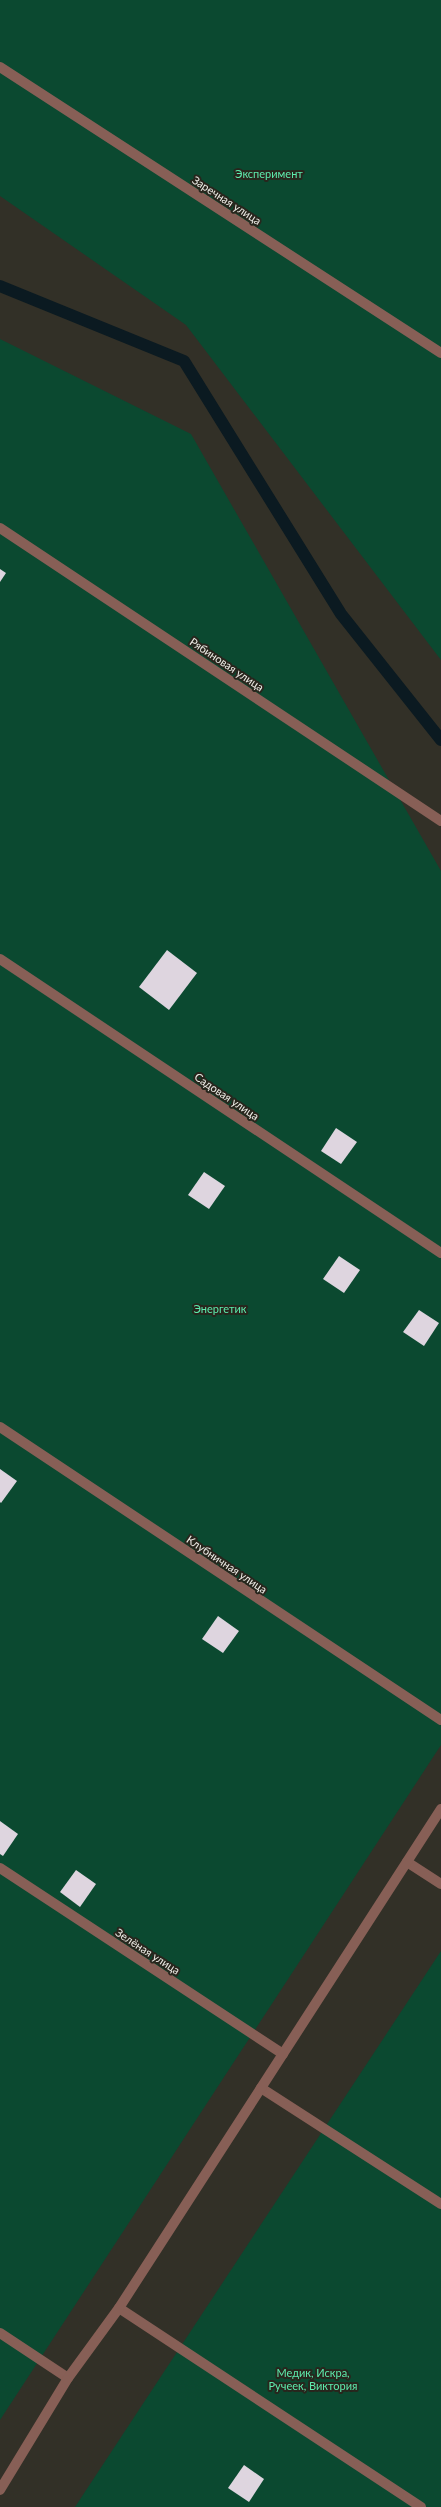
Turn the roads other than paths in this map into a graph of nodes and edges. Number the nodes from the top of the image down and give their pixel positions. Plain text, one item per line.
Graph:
1 (0, 67) edge
2 (441, 353) edge
3 (0, 528) edge
4 (441, 820) edge
5 (0, 959) edge
6 (441, 1253) edge
7 (0, 1427) edge
8 (441, 1720) edge
9 (441, 1809) edge
10 (407, 1862) junction
11 (0, 1868) edge
12 (441, 1884) edge
13 (283, 2054) junction
14 (261, 2088) junction
15 (441, 2204) edge
16 (119, 2308) junction
17 (0, 2333) edge
18 (68, 2378) junction
19 (0, 2490) edge
20 (421, 2507) edge

1 - 2 lane, Заречная улица
3 - 4 lane, Рябиновая улица
5 - 6 lane, Садовая улица
7 - 8 lane, Клубничная улица
9 - 10 lane
10 - 12 lane
10 - 13 lane
11 - 13 lane, Зелёная улица
13 - 14 lane
14 - 15 lane
14 - 16 lane
16 - 18 lane
16 - 20 lane
17 - 18 lane
18 - 19 lane

